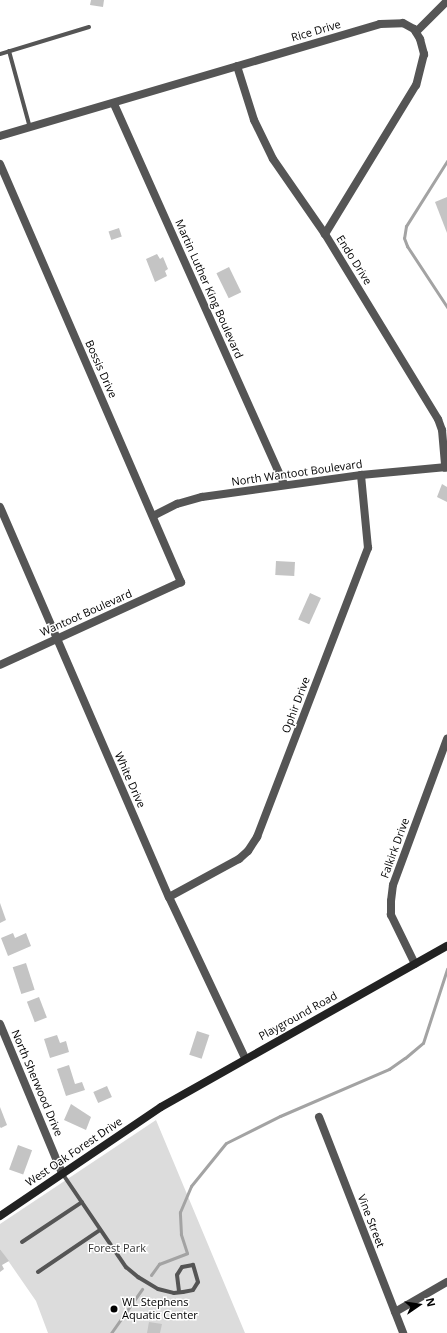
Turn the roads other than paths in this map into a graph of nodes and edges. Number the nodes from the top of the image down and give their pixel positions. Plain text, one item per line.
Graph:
1 (447, 1) edge
2 (89, 27) dead end
3 (416, 32) junction
4 (8, 51) junction
5 (0, 54) edge
6 (237, 66) junction
7 (114, 104) junction
8 (30, 128) junction
9 (0, 136) edge
10 (0, 164) edge
11 (325, 234) junction
12 (446, 468) edge
13 (361, 474) junction
14 (284, 484) junction
15 (0, 507) edge
16 (153, 516) junction
17 (181, 582) joint
18 (56, 638) junction
19 (0, 665) edge
20 (447, 739) edge
21 (169, 897) junction
22 (447, 946) edge
23 (416, 964) junction
24 (0, 1027) edge
25 (245, 1058) junction
26 (161, 1107) joint
27 (319, 1117) dead end
28 (62, 1173) junction
29 (82, 1202) junction
30 (0, 1216) edge
31 (100, 1230) junction
32 (22, 1242) dead end
33 (38, 1272) dead end
34 (447, 1282) edge
35 (179, 1292) junction
36 (395, 1312) junction
37 (403, 1333) edge

1 - 3 street
2 - 4 lane
3 - 6 street, Rice Drive
3 - 11 street
4 - 5 lane
4 - 8 lane
6 - 7 street, Rice Drive
6 - 11 street, Endo Drive
7 - 8 street, Rice Drive
7 - 14 street, Martin Luther King Boulevard
8 - 9 street, Rice Drive
10 - 16 street, Bossis Drive
11 - 12 street, Endo Drive
12 - 13 street, North Wantoot Boulevard
13 - 14 street, North Wantoot Boulevard
13 - 21 street, Ophir Drive
14 - 16 street, North Wantoot Boulevard
15 - 18 street, White Drive
16 - 17 street, Bossis Drive
17 - 18 street, Wantoot Boulevard
18 - 19 street, Wantoot Boulevard
18 - 21 street, White Drive
20 - 23 street, Falkirk Drive
21 - 25 street, White Drive
22 - 23 main road, Playground Road
23 - 25 main road, Playground Road
24 - 28 street, North Sherwood Drive
25 - 26 main road, Playground Road
26 - 28 main road, West Oak Forest Drive
27 - 36 street, Vine Street
28 - 29 lane
28 - 30 main road, West Oak Forest Drive
29 - 31 lane
29 - 32 lane
31 - 33 lane
31 - 35 lane
34 - 36 street
35 - 35 lane
36 - 37 street, Vine Street

